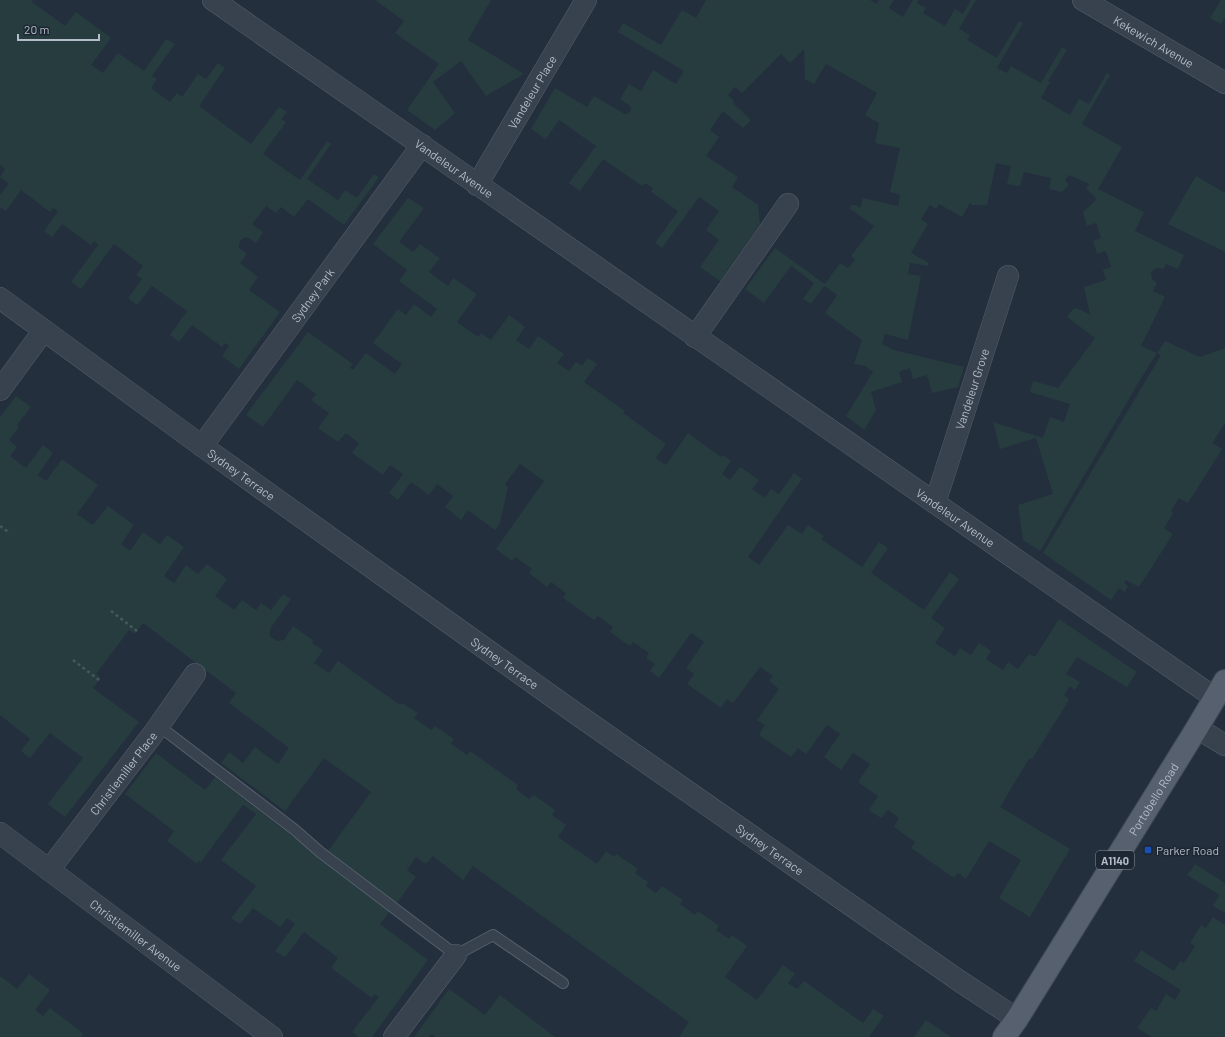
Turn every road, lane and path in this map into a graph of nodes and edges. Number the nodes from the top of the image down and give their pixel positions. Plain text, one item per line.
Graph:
1 (213, 0) edge
2 (586, 0) edge
3 (1083, 0) edge
4 (1225, 83) edge
5 (422, 145) junction
6 (477, 185) junction
7 (788, 204) dead end
8 (1008, 276) dead end
9 (0, 298) edge
10 (44, 330) junction
11 (695, 337) junction
12 (0, 390) edge
13 (202, 446) junction
14 (935, 503) junction
15 (0, 526) edge
16 (10, 533) dead end
17 (111, 611) dead end
18 (137, 631) dead end
19 (73, 660) dead end
20 (195, 674) dead end
21 (99, 680) dead end
22 (1220, 690) edge
23 (159, 726) junction
24 (1197, 728) junction
25 (1225, 745) edge
26 (0, 833) edge
27 (49, 870) junction
28 (456, 954) junction
29 (563, 983) dead end
30 (1017, 1019) junction
31 (272, 1037) edge
32 (394, 1037) edge
33 (1004, 1037) edge

1 - 5 street, Vandeleur Avenue
2 - 6 street, Vandeleur Place
3 - 4 street, Kekewich Avenue
5 - 6 street, Vandeleur Avenue
5 - 13 street, Sydney Park
6 - 11 street, Vandeleur Avenue
7 - 11 street
8 - 14 street, Vandeleur Grove
9 - 10 street, Sydney Terrace
10 - 12 street
10 - 13 street, Sydney Terrace
11 - 14 street, Vandeleur Avenue
13 - 30 street, Sydney Terrace
14 - 22 street, Vandeleur Avenue
15 - 16 path
17 - 18 path
19 - 21 path
20 - 23 street, Christiemiller Place
22 - 24 main road, Portobello Road / A1140
23 - 27 street, Christiemiller Place
23 - 28 lane
24 - 25 street
24 - 30 main road, Portobello Road / A1140
26 - 27 street, Christiemiller Avenue
27 - 31 street, Christiemiller Avenue
28 - 29 lane
28 - 32 street
30 - 33 main road, Portobello Road / A1140

